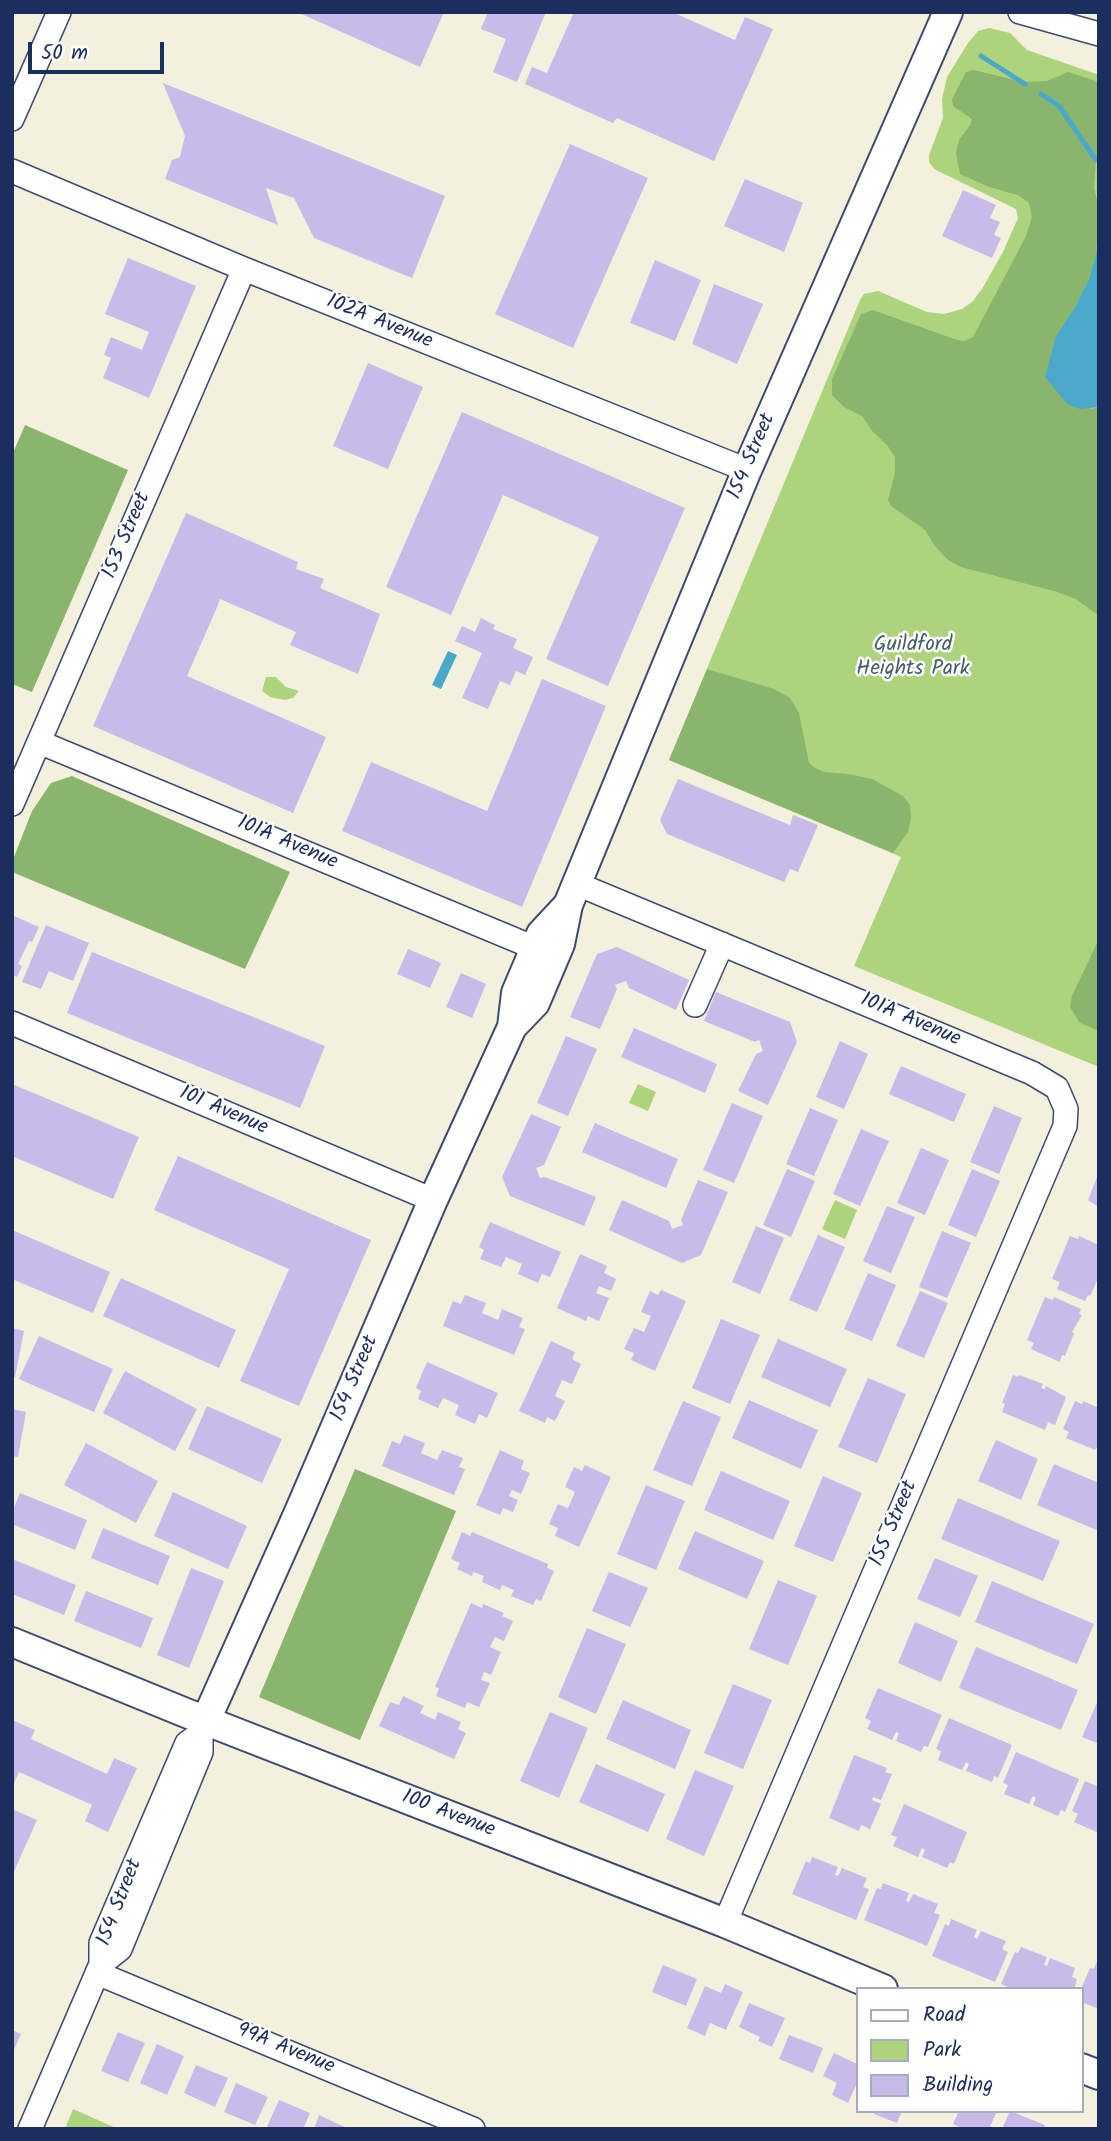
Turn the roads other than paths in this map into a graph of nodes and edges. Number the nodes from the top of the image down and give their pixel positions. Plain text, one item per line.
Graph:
1 (59, 12) edge
2 (948, 12) edge
3 (1020, 12) edge
4 (1099, 34) edge
5 (12, 119) edge
6 (12, 171) edge
7 (244, 269) junction
8 (747, 470) junction
9 (39, 741) junction
10 (12, 804) edge
11 (573, 895) junction
12 (722, 944) junction
13 (535, 948) junction
14 (695, 1005) dead end
15 (12, 1023) edge
16 (512, 1027) junction
17 (1065, 1126) joint
18 (433, 1200) junction
19 (12, 1642) edge
20 (203, 1726) junction
21 (725, 1923) junction
22 (99, 1968) junction
23 (878, 1987) edge
24 (30, 2129) edge
25 (473, 2129) edge

1 - 5 street
2 - 8 main road, 154 Street
3 - 4 street
6 - 7 street, 102A Avenue
7 - 8 street, 102A Avenue
7 - 9 street, 153 Street
8 - 11 main road, 154 Street
9 - 10 street, 153 Street
9 - 13 street, 101A Avenue
11 - 12 street, 101A Avenue
11 - 13 main road, 154 Street
11 - 16 main road, 154 Street
12 - 14 street
12 - 17 street, 101A Avenue
13 - 16 main road, 154 Street
15 - 18 street, 101 Avenue
16 - 18 main road, 154 Street
17 - 21 street, 155 Street
18 - 20 main road, 154 Street
19 - 20 main road, 100 Avenue
20 - 21 main road, 100 Avenue
20 - 22 street, 154 Street
21 - 23 main road, 100 Avenue
22 - 24 street, 154 Street
22 - 25 street, 99A Avenue

